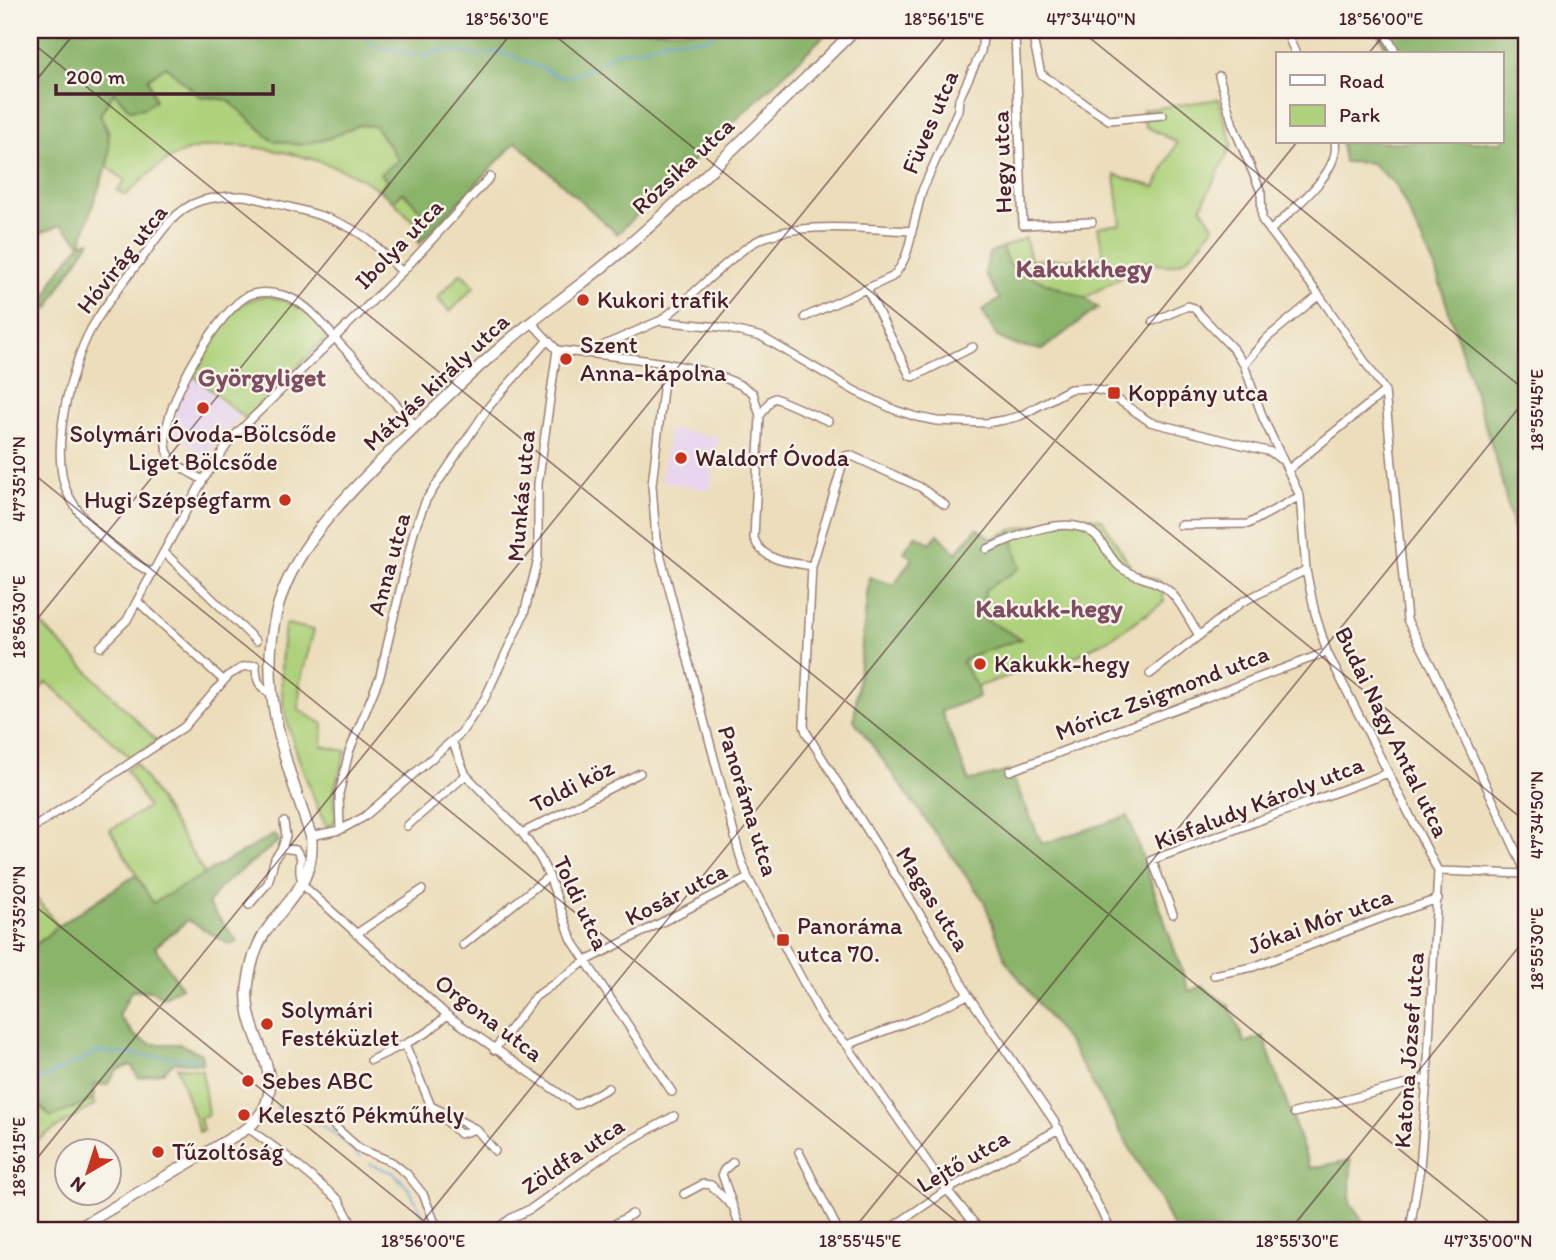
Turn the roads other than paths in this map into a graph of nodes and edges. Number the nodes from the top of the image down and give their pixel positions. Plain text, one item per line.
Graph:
1 (855, 30) edge
2 (984, 30) edge
3 (1017, 30) edge
4 (1031, 30) edge
5 (1285, 30) edge
6 (1383, 30) edge
7 (1295, 52) edge
8 (1396, 52) edge
9 (1219, 76) dead end
10 (1163, 115) dead end
11 (1335, 144) edge
12 (490, 177) dead end
13 (1092, 222) dead end
14 (912, 231) junction
15 (1270, 231) junction
16 (402, 272) junction
17 (867, 289) junction
18 (1319, 295) junction
19 (805, 317) dead end
20 (659, 321) junction
21 (1153, 321) dead end
22 (531, 323) junction
23 (334, 337) junction
24 (547, 341) junction
25 (974, 348) dead end
26 (557, 350) junction
27 (584, 354) junction
28 (666, 363) junction
29 (1244, 365) junction
30 (1385, 391) junction
31 (760, 416) junction
32 (828, 421) dead end
33 (416, 426) junction
34 (1287, 465) junction
35 (203, 480) junction
36 (1300, 496) junction
37 (945, 505) dead end
38 (1180, 526) dead end
39 (987, 549) dead end
40 (164, 552) junction
41 (812, 566) junction
42 (1306, 570) junction
43 (151, 573) junction
44 (137, 601) junction
45 (1198, 634) junction
46 (256, 641) dead end
47 (100, 647) dead end
48 (1326, 652) junction
49 (1150, 674) dead end
50 (223, 680) junction
51 (271, 694) junction
52 (452, 741) junction
53 (1010, 771) dead end
54 (639, 773) dead end
55 (1388, 773) junction
56 (466, 775) junction
57 (284, 822) dead end
58 (407, 826) dead end
59 (30, 830) edge
60 (340, 830) junction
61 (522, 833) junction
62 (311, 836) junction
63 (282, 848) junction
64 (1438, 871) junction
65 (1526, 873) edge
66 (549, 876) junction
67 (748, 878) junction
68 (303, 884) junction
69 (422, 890) dead end
70 (1438, 899) junction
71 (249, 905) dead end
72 (1173, 914) dead end
73 (356, 934) junction
74 (463, 945) dead end
75 (586, 961) junction
76 (1214, 975) dead end
77 (968, 995) junction
78 (447, 1015) junction
79 (405, 1044) junction
80 (846, 1045) junction
81 (494, 1050) junction
82 (371, 1060) dead end
83 (1427, 1079) junction
84 (608, 1088) dead end
85 (672, 1092) dead end
86 (431, 1106) junction
87 (1294, 1113) dead end
88 (674, 1116) dead end
89 (333, 1125) dead end
90 (248, 1128) junction
91 (476, 1129) junction
92 (1059, 1129) junction
93 (495, 1151) dead end
94 (799, 1152) dead end
95 (733, 1162) dead end
96 (947, 1190) junction
97 (684, 1194) dead end
98 (734, 1208) junction
99 (632, 1214) dead end
100 (83, 1229) edge
101 (355, 1230) edge
102 (438, 1230) edge
103 (495, 1230) edge
104 (604, 1230) edge
105 (741, 1230) edge
106 (838, 1230) edge
107 (888, 1230) edge
108 (980, 1230) edge
109 (1111, 1230) edge
110 (1410, 1230) edge

1 - 22 main road, Rózsika utca
2 - 14 street, Füves utca
3 - 13 street, Hegy utca
4 - 10 street
5 - 7 street
6 - 8 street
9 - 15 street
11 - 15 street
12 - 16 street, Ibolya utca
14 - 17 street, Füves utca
14 - 20 street
15 - 18 street
16 - 23 street, Ibolya utca
16 - 43 street, Hóvirág utca
17 - 19 street
17 - 25 street
18 - 29 street
18 - 30 street
20 - 27 street
20 - 34 street
21 - 29 street, Budai Nagy Antal utca
22 - 24 street
22 - 33 main road, Mátyás király utca
23 - 33 street
23 - 35 street, Ibolya utca
23 - 35 street
24 - 26 street
24 - 60 street, Anna utca
26 - 27 street
26 - 52 street, Munkás utca
27 - 28 street
28 - 31 street
28 - 67 street, Panoráma utca
29 - 34 street, Budai Nagy Antal utca
30 - 34 street
30 - 65 street
31 - 32 street
31 - 41 street
33 - 51 main road, Mátyás király utca
34 - 36 street, Budai Nagy Antal utca
35 - 40 street, Ibolya utca
36 - 38 street
36 - 42 street, Budai Nagy Antal utca
37 - 41 street, Magas utca
39 - 45 street
40 - 43 street, Ibolya utca
40 - 46 street
41 - 77 street, Magas utca
42 - 45 street
42 - 48 street, Budai Nagy Antal utca
43 - 44 street, Ibolya utca
44 - 47 street
44 - 50 street
45 - 49 street
48 - 53 street, Móricz Zsigmond utca
48 - 55 street, Budai Nagy Antal utca
50 - 51 street, Mátyás király utca
50 - 59 street
51 - 62 main road, Mátyás király utca
52 - 56 street, Toldi utca
52 - 60 street, Munkás utca
54 - 61 street, Toldi köz
55 - 64 street, Budai Nagy Antal utca
55 - 72 street, Kisfaludy Károly utca
56 - 58 street
56 - 61 street, Toldi utca
57 - 63 street
60 - 62 street, Munkás utca
61 - 66 street, Toldi utca
62 - 68 main road, Mátyás király utca
63 - 68 street
63 - 71 street
64 - 65 street
64 - 70 street, Katona József utca
66 - 74 street
66 - 75 street, Toldi utca
67 - 75 street, Kosár utca
67 - 80 street, Panoráma utca
68 - 73 street, Orgona utca
68 - 90 main road, Mátyás király utca
69 - 73 street
70 - 76 street, Jókai Mór utca
70 - 83 street, Katona József utca
73 - 78 street, Orgona utca
75 - 81 street, Kosár utca
75 - 85 street, Toldi utca
77 - 80 street
77 - 92 street, Magas utca
78 - 79 street
78 - 81 street, Orgona utca
79 - 82 street
79 - 86 street
80 - 96 street, Panoráma utca
81 - 84 street, Orgona utca
83 - 87 street
83 - 110 street, Katona József utca
86 - 91 street
86 - 91 street
88 - 103 street, Zöldfa utca
89 - 102 street
90 - 100 main road, Mátyás király utca
90 - 101 street
91 - 93 street
92 - 96 street, Lejtő utca
92 - 109 street, Magas utca
94 - 106 street
95 - 98 street
96 - 107 street, Lejtő utca
96 - 108 street, Panoráma utca
97 - 98 street
98 - 105 street
99 - 104 street

